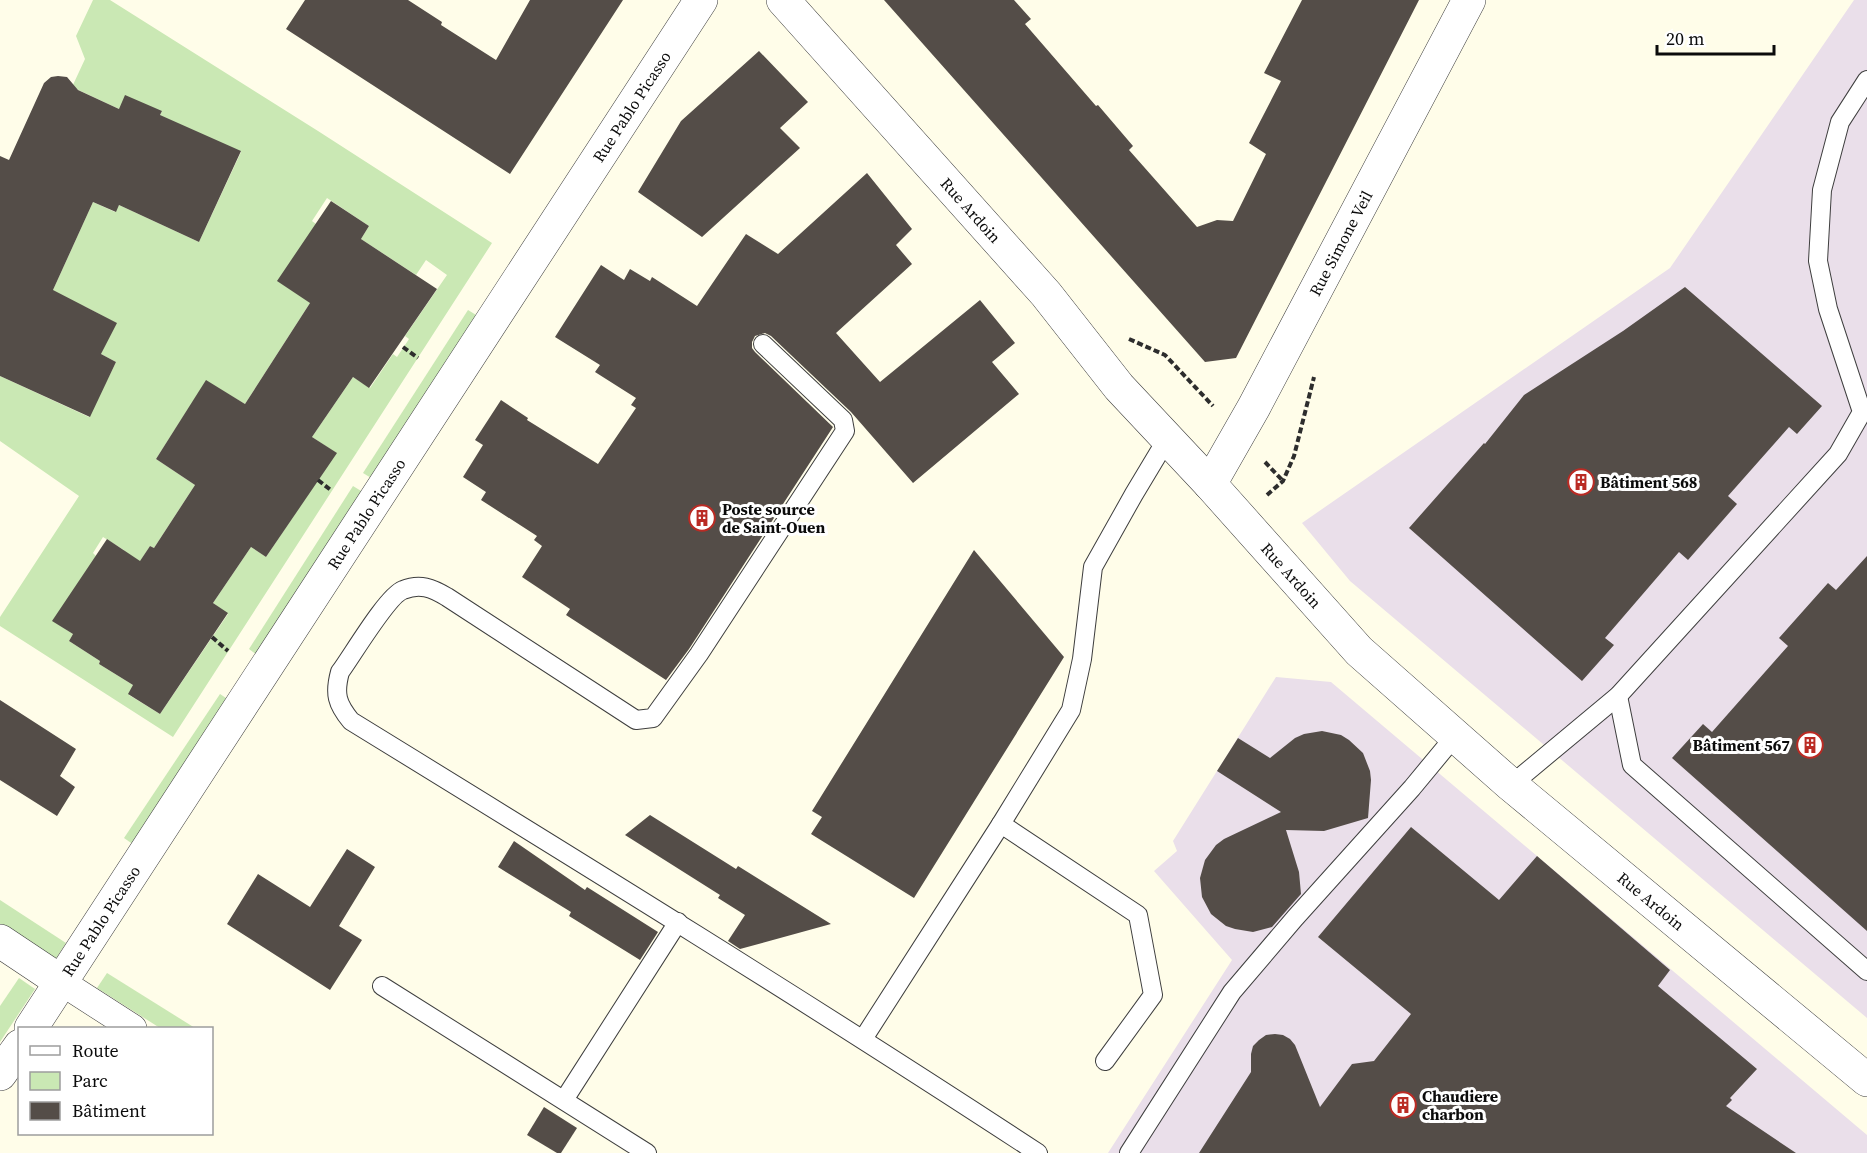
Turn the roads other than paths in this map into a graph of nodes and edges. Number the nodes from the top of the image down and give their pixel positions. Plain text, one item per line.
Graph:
1 (701, 0) edge
2 (783, 0) edge
3 (1468, 0) edge
4 (1867, 80) edge
5 (763, 344) dead end
6 (1865, 413) edge
7 (1167, 439) junction
8 (1210, 484) junction
9 (1618, 696) junction
10 (1455, 736) junction
11 (1511, 785) junction
12 (1001, 824) junction
13 (678, 922) junction
14 (0, 941) edge
15 (1867, 971) edge
16 (63, 982) junction
17 (382, 986) dead end
18 (32, 1027) edge
19 (130, 1027) edge
20 (863, 1039) junction
21 (18, 1049) edge
22 (1105, 1061) dead end
23 (0, 1074) edge
24 (1867, 1080) edge
25 (564, 1100) junction
26 (647, 1153) edge
27 (1038, 1153) edge
28 (1129, 1153) edge

1 - 16 street, Rue Pablo Picasso
2 - 7 street, Rue Ardoin
3 - 8 street, Rue Simone Veil
4 - 6 lane
5 - 13 lane
6 - 9 lane
7 - 8 street, Rue Ardoin
7 - 12 lane
8 - 10 street, Rue Ardoin
9 - 11 lane
9 - 15 lane
10 - 11 street, Rue Ardoin
10 - 28 lane
11 - 24 street, Rue Ardoin
12 - 20 lane
12 - 22 lane
13 - 20 lane
13 - 25 lane
14 - 16 street
16 - 18 street, Rue Pablo Picasso
16 - 19 street
17 - 25 lane
20 - 27 lane
21 - 23 street
25 - 26 lane

